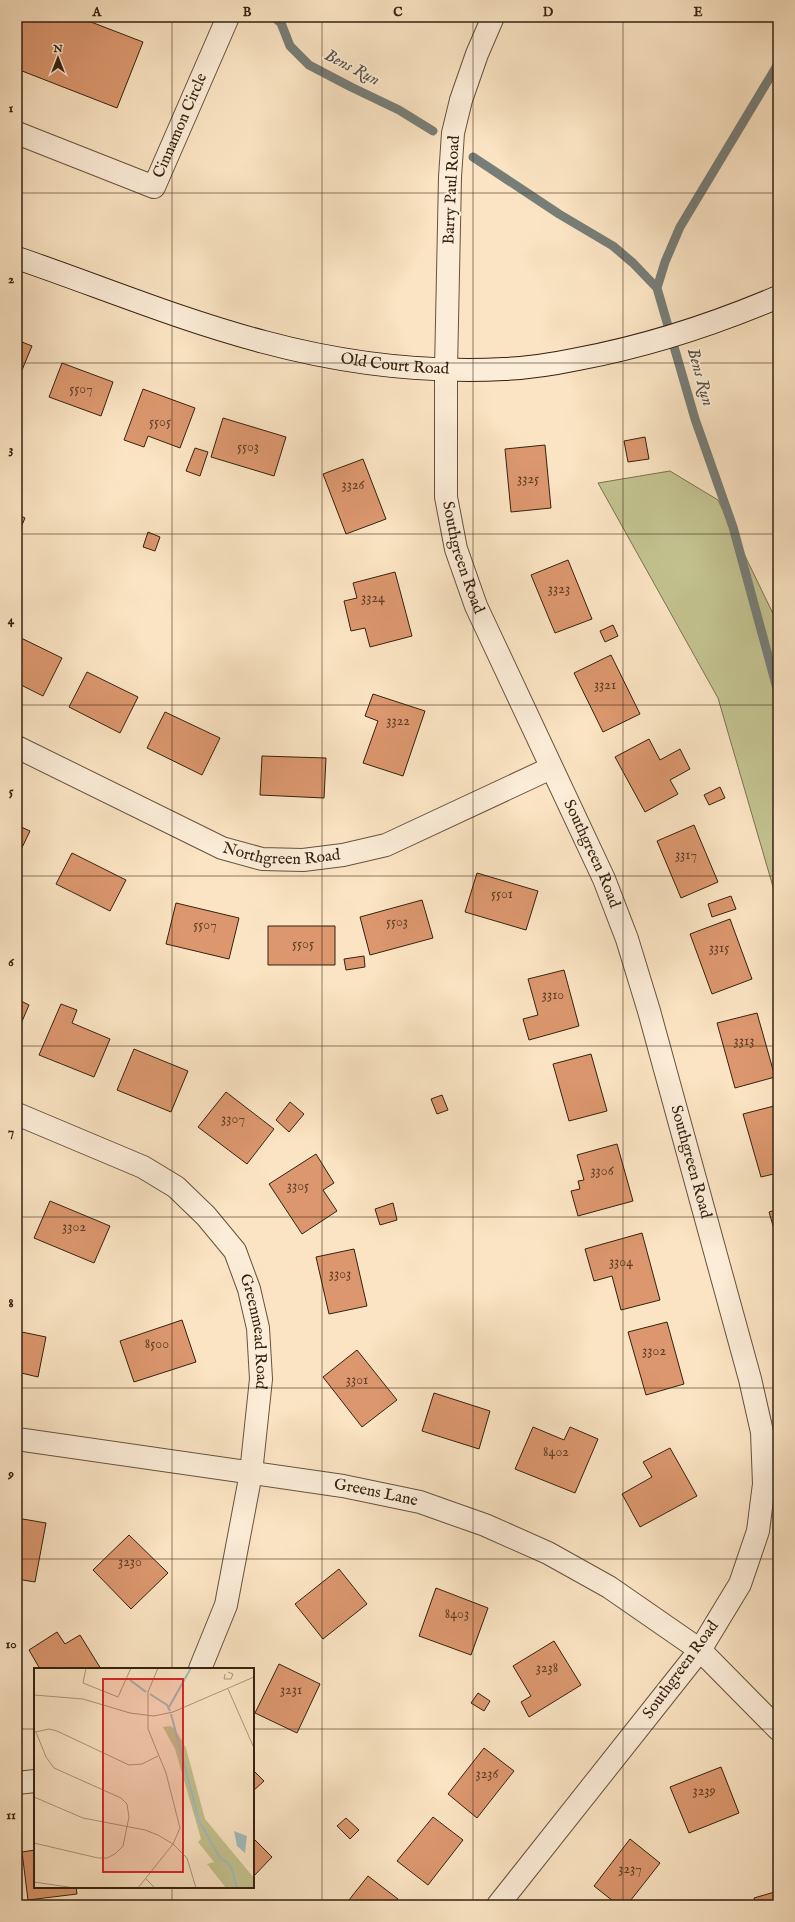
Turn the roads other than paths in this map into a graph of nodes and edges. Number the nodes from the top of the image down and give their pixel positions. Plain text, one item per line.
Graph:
1 (228, 17) edge
2 (493, 17) edge
3 (17, 133) edge
4 (17, 258) edge
5 (778, 297) edge
6 (446, 370) junction
7 (17, 747) edge
8 (552, 768) junction
9 (17, 1114) edge
10 (17, 1440) edge
11 (251, 1473) junction
12 (700, 1650) junction
13 (200, 1668) edge
14 (778, 1729) edge
15 (34, 1781) edge
16 (17, 1782) edge
17 (498, 1905) edge

1 - 3 street, Cinnamon Circle
2 - 6 street, Barry Paul Road
4 - 6 street, Old Court Road
5 - 6 street, Old Court Road
6 - 8 street, Southgreen Road
7 - 8 street, Northgreen Road
8 - 12 street, Southgreen Road
9 - 11 street, Greenmead Road
10 - 11 street, Greens Lane
11 - 12 street, Greens Lane
11 - 13 street, Greenmead Road
12 - 14 street, Greens Lane
12 - 17 street, Southgreen Road
15 - 16 street

